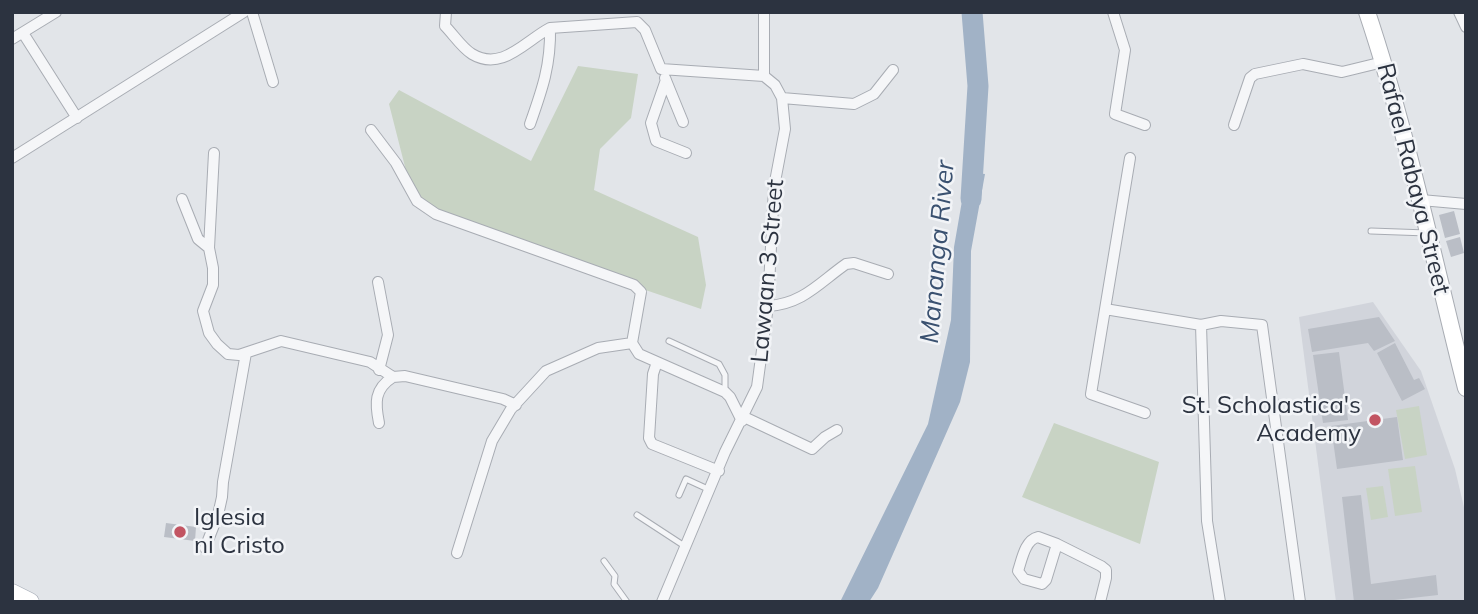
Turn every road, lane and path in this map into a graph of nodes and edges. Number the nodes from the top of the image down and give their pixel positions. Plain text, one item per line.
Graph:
1 (56, 12) edge
2 (244, 12) edge
3 (252, 12) edge
4 (446, 12) edge
5 (764, 12) edge
6 (1113, 12) edge
7 (1367, 12) edge
8 (1460, 12) edge
9 (1466, 27) edge
10 (550, 28) junction
11 (23, 33) junction
12 (12, 39) edge
13 (1383, 62) junction
14 (893, 70) dead end
15 (664, 75) junction
16 (764, 76) junction
17 (272, 82) dead end
18 (782, 98) junction
19 (77, 118) junction
20 (683, 121) dead end
21 (530, 124) dead end
22 (1145, 125) dead end
23 (1234, 125) dead end
24 (371, 130) dead end
25 (214, 153) dead end
26 (686, 153) dead end
27 (12, 158) edge
28 (1130, 158) dead end
29 (181, 199) dead end
30 (1421, 200) junction
31 (1466, 204) edge
32 (1371, 231) dead end
33 (1427, 233) junction
34 (209, 248) junction
35 (888, 274) dead end
36 (378, 282) dead end
37 (768, 306) junction
38 (1105, 310) junction
39 (1201, 325) junction
40 (669, 341) dead end
41 (632, 343) junction
42 (246, 353) junction
43 (657, 362) junction
44 (379, 370) junction
45 (393, 377) junction
46 (1466, 388) edge
47 (724, 392) junction
48 (516, 405) junction
49 (1145, 413) dead end
50 (743, 419) junction
51 (379, 423) dead end
52 (836, 430) dead end
53 (719, 471) junction
54 (710, 490) junction
55 (679, 495) dead end
56 (637, 515) dead end
57 (1057, 544) junction
58 (686, 547) junction
59 (205, 548) dead end
60 (457, 553) dead end
61 (604, 561) dead end
62 (12, 593) edge
63 (30, 602) edge
64 (627, 602) edge
65 (662, 602) edge
66 (1100, 602) edge
67 (1220, 602) edge
68 (1300, 602) edge

1 - 11 street
2 - 19 street
3 - 17 street
4 - 10 street
5 - 16 street
6 - 22 street
7 - 13 main road, Rafael Rabaya Street
8 - 9 street
10 - 15 street
10 - 21 street
11 - 12 street
11 - 19 street
13 - 23 street
13 - 30 main road, Rafael Rabaya Street
14 - 18 street
15 - 16 street
15 - 20 street
15 - 26 street
16 - 18 street
18 - 37 street, Lawaan 3 Street
19 - 27 street
24 - 41 street
25 - 34 street
28 - 38 street
29 - 34 street
30 - 31 street
30 - 33 main road, Rafael Rabaya Street
32 - 33 lane
33 - 46 main road, Rafael Rabaya Street
34 - 42 street
35 - 37 street
36 - 44 street
37 - 50 street, Lawaan 3 Street
38 - 39 street
38 - 49 street
39 - 67 street
39 - 68 street
40 - 47 lane
41 - 43 street
41 - 48 street
42 - 44 street
42 - 59 street
43 - 47 street
43 - 53 street
44 - 45 street
45 - 48 street
45 - 51 street
47 - 50 street
48 - 60 street
50 - 52 street
50 - 53 street, Lawaan 3 Street
53 - 54 street, Lawaan 3 Street
54 - 55 lane
54 - 58 street, Lawaan 3 Street
56 - 58 lane
57 - 57 street
57 - 66 street
58 - 65 street, Lawaan 3 Street
61 - 64 lane
62 - 63 main road

